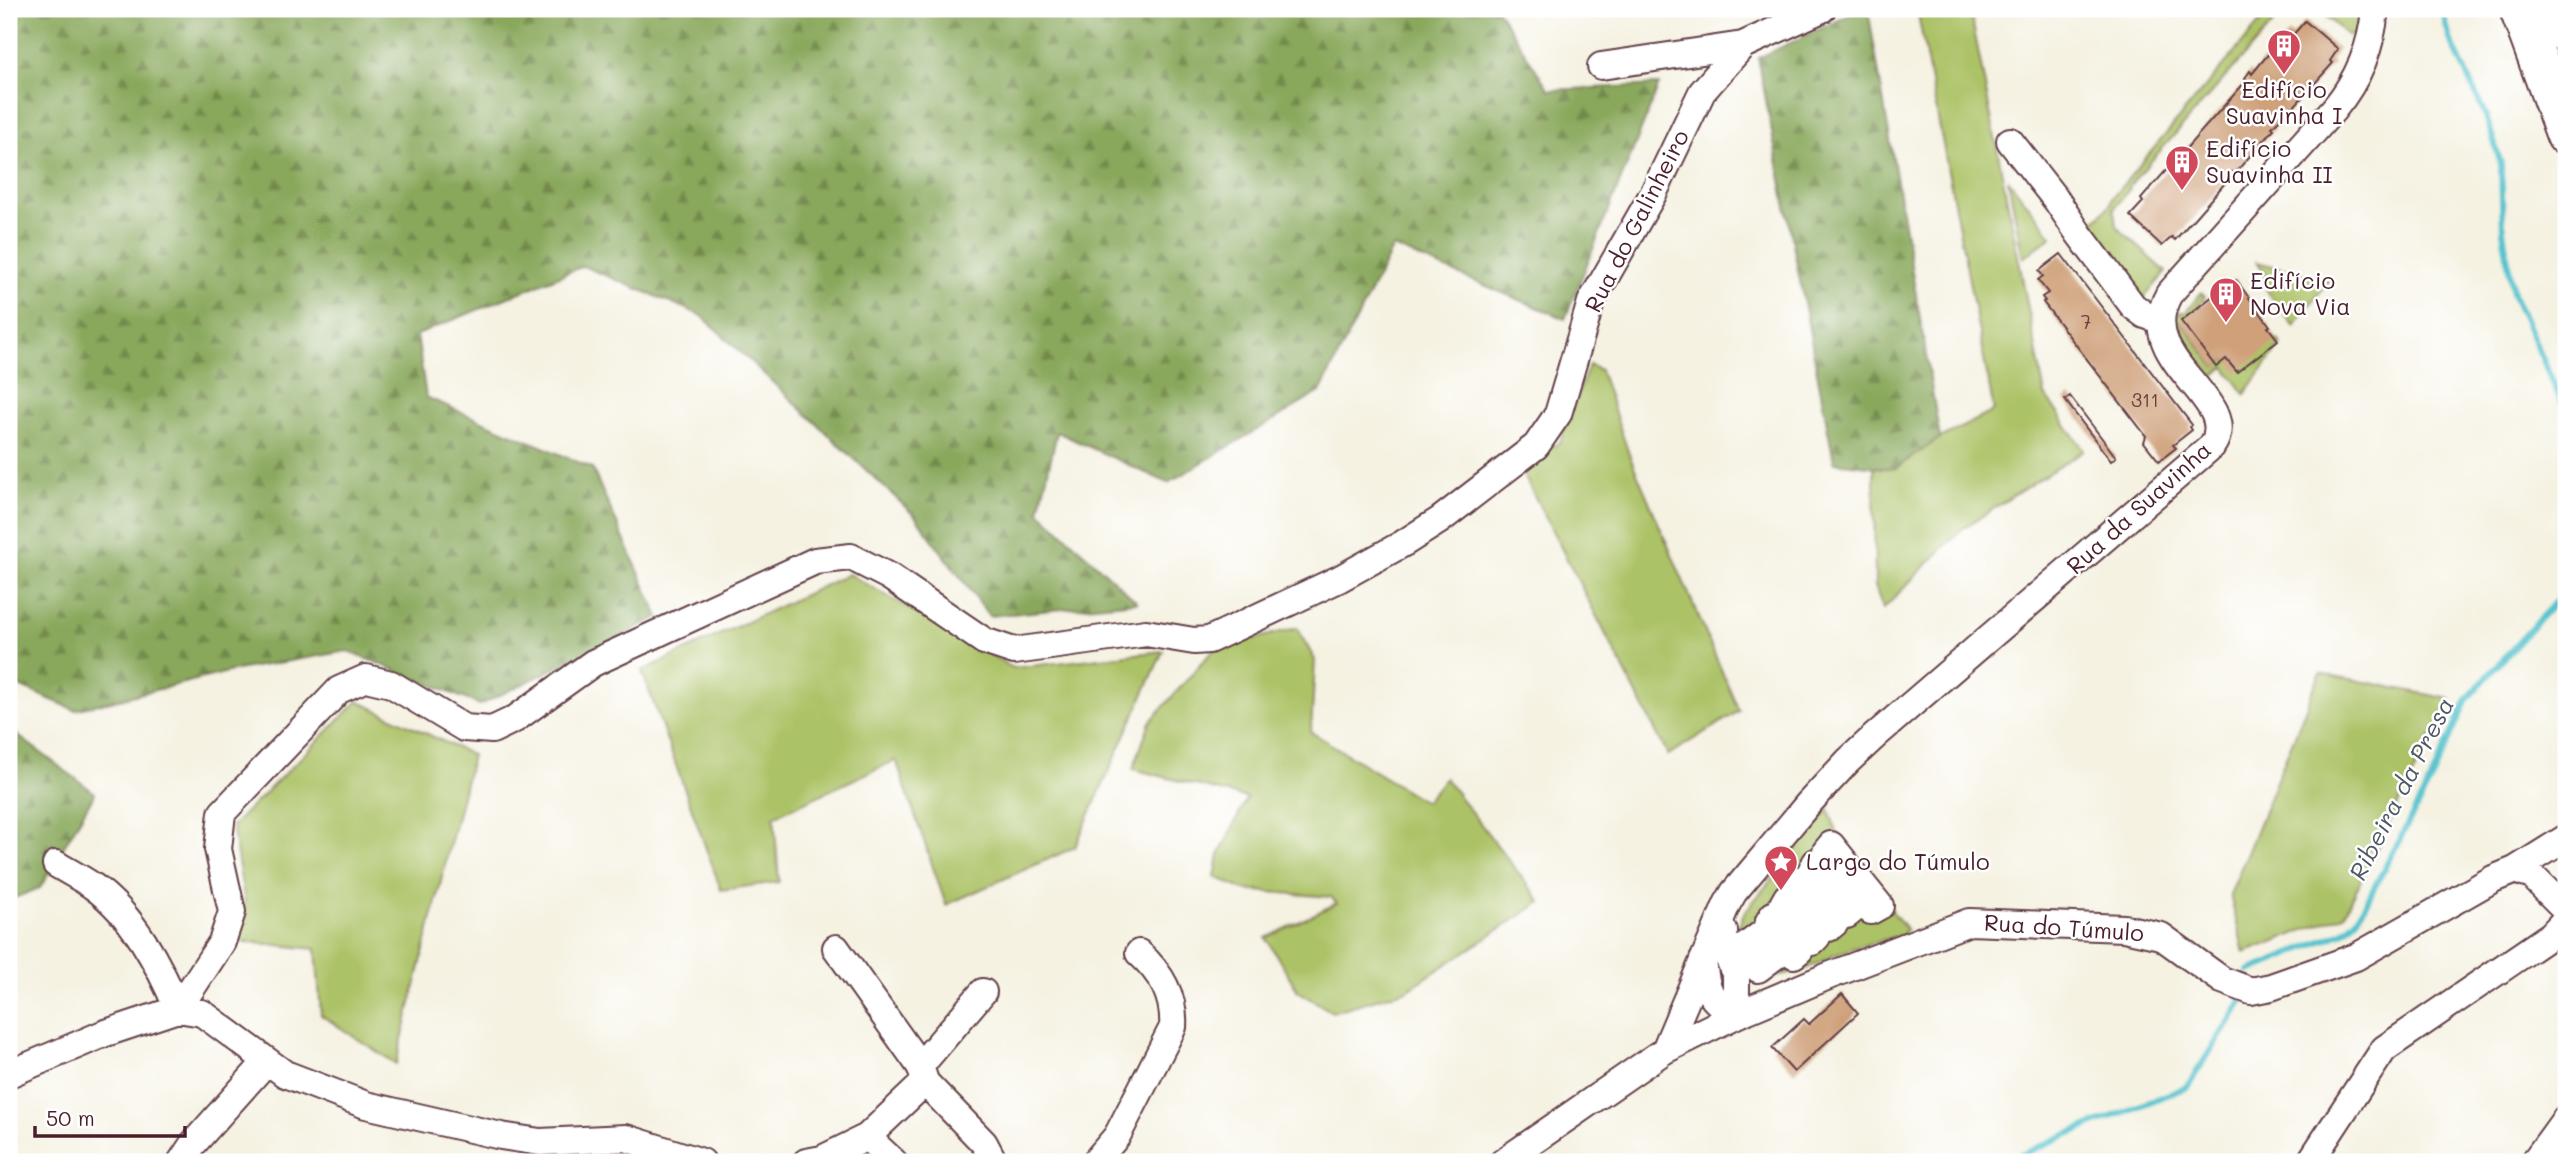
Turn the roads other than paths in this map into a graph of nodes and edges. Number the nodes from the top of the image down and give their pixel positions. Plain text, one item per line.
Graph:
1 (2375, 9) edge
2 (2519, 9) edge
3 (2558, 9) edge
4 (1800, 12) edge
5 (2566, 33) edge
6 (1743, 46) junction
7 (1601, 66) dead end
8 (2566, 136) edge
9 (2010, 141) dead end
10 (2160, 320) junction
11 (2566, 838) edge
12 (57, 864) dead end
13 (2515, 870) junction
14 (2566, 909) edge
15 (1723, 915) junction
16 (2566, 919) edge
17 (836, 948) dead end
18 (1139, 953) dead end
19 (1703, 960) junction
20 (1739, 961) junction
21 (982, 992) dead end
22 (1779, 997) junction
23 (178, 1009) junction
24 (1736, 1014) junction
25 (1665, 1050) junction
26 (268, 1061) junction
27 (9, 1074) edge
28 (923, 1074) junction
29 (2566, 1118) edge
30 (867, 1137) junction
31 (818, 1161) edge
32 (181, 1162) edge
33 (702, 1162) edge
34 (894, 1162) edge
35 (994, 1162) edge
36 (1095, 1162) edge
37 (1503, 1162) edge
38 (2310, 1162) edge
39 (2533, 1162) edge

1 - 10 street
2 - 8 highway
3 - 5 highway
4 - 6 street, Rua do Galinheiro
6 - 7 street
6 - 23 street, Rua do Galinheiro
9 - 10 street
10 - 15 street, Rua da Suavinha
11 - 13 street, Rua do Túmulo
12 - 23 street
13 - 14 street
13 - 22 street, Rua do Túmulo
15 - 19 street, Rua da Suavinha
15 - 20 street
16 - 38 street
17 - 28 street
18 - 36 street
19 - 24 street
19 - 25 street, Rua da Suavinha
20 - 20 street
20 - 22 street
20 - 24 street
21 - 28 street
22 - 24 street, Rua do Túmulo
23 - 26 street
23 - 27 street
24 - 25 street, Rua do Túmulo
25 - 37 street, Rua do Túmulo
26 - 32 street
26 - 33 street
28 - 30 street
28 - 35 street
29 - 39 street
30 - 31 street
30 - 34 street

